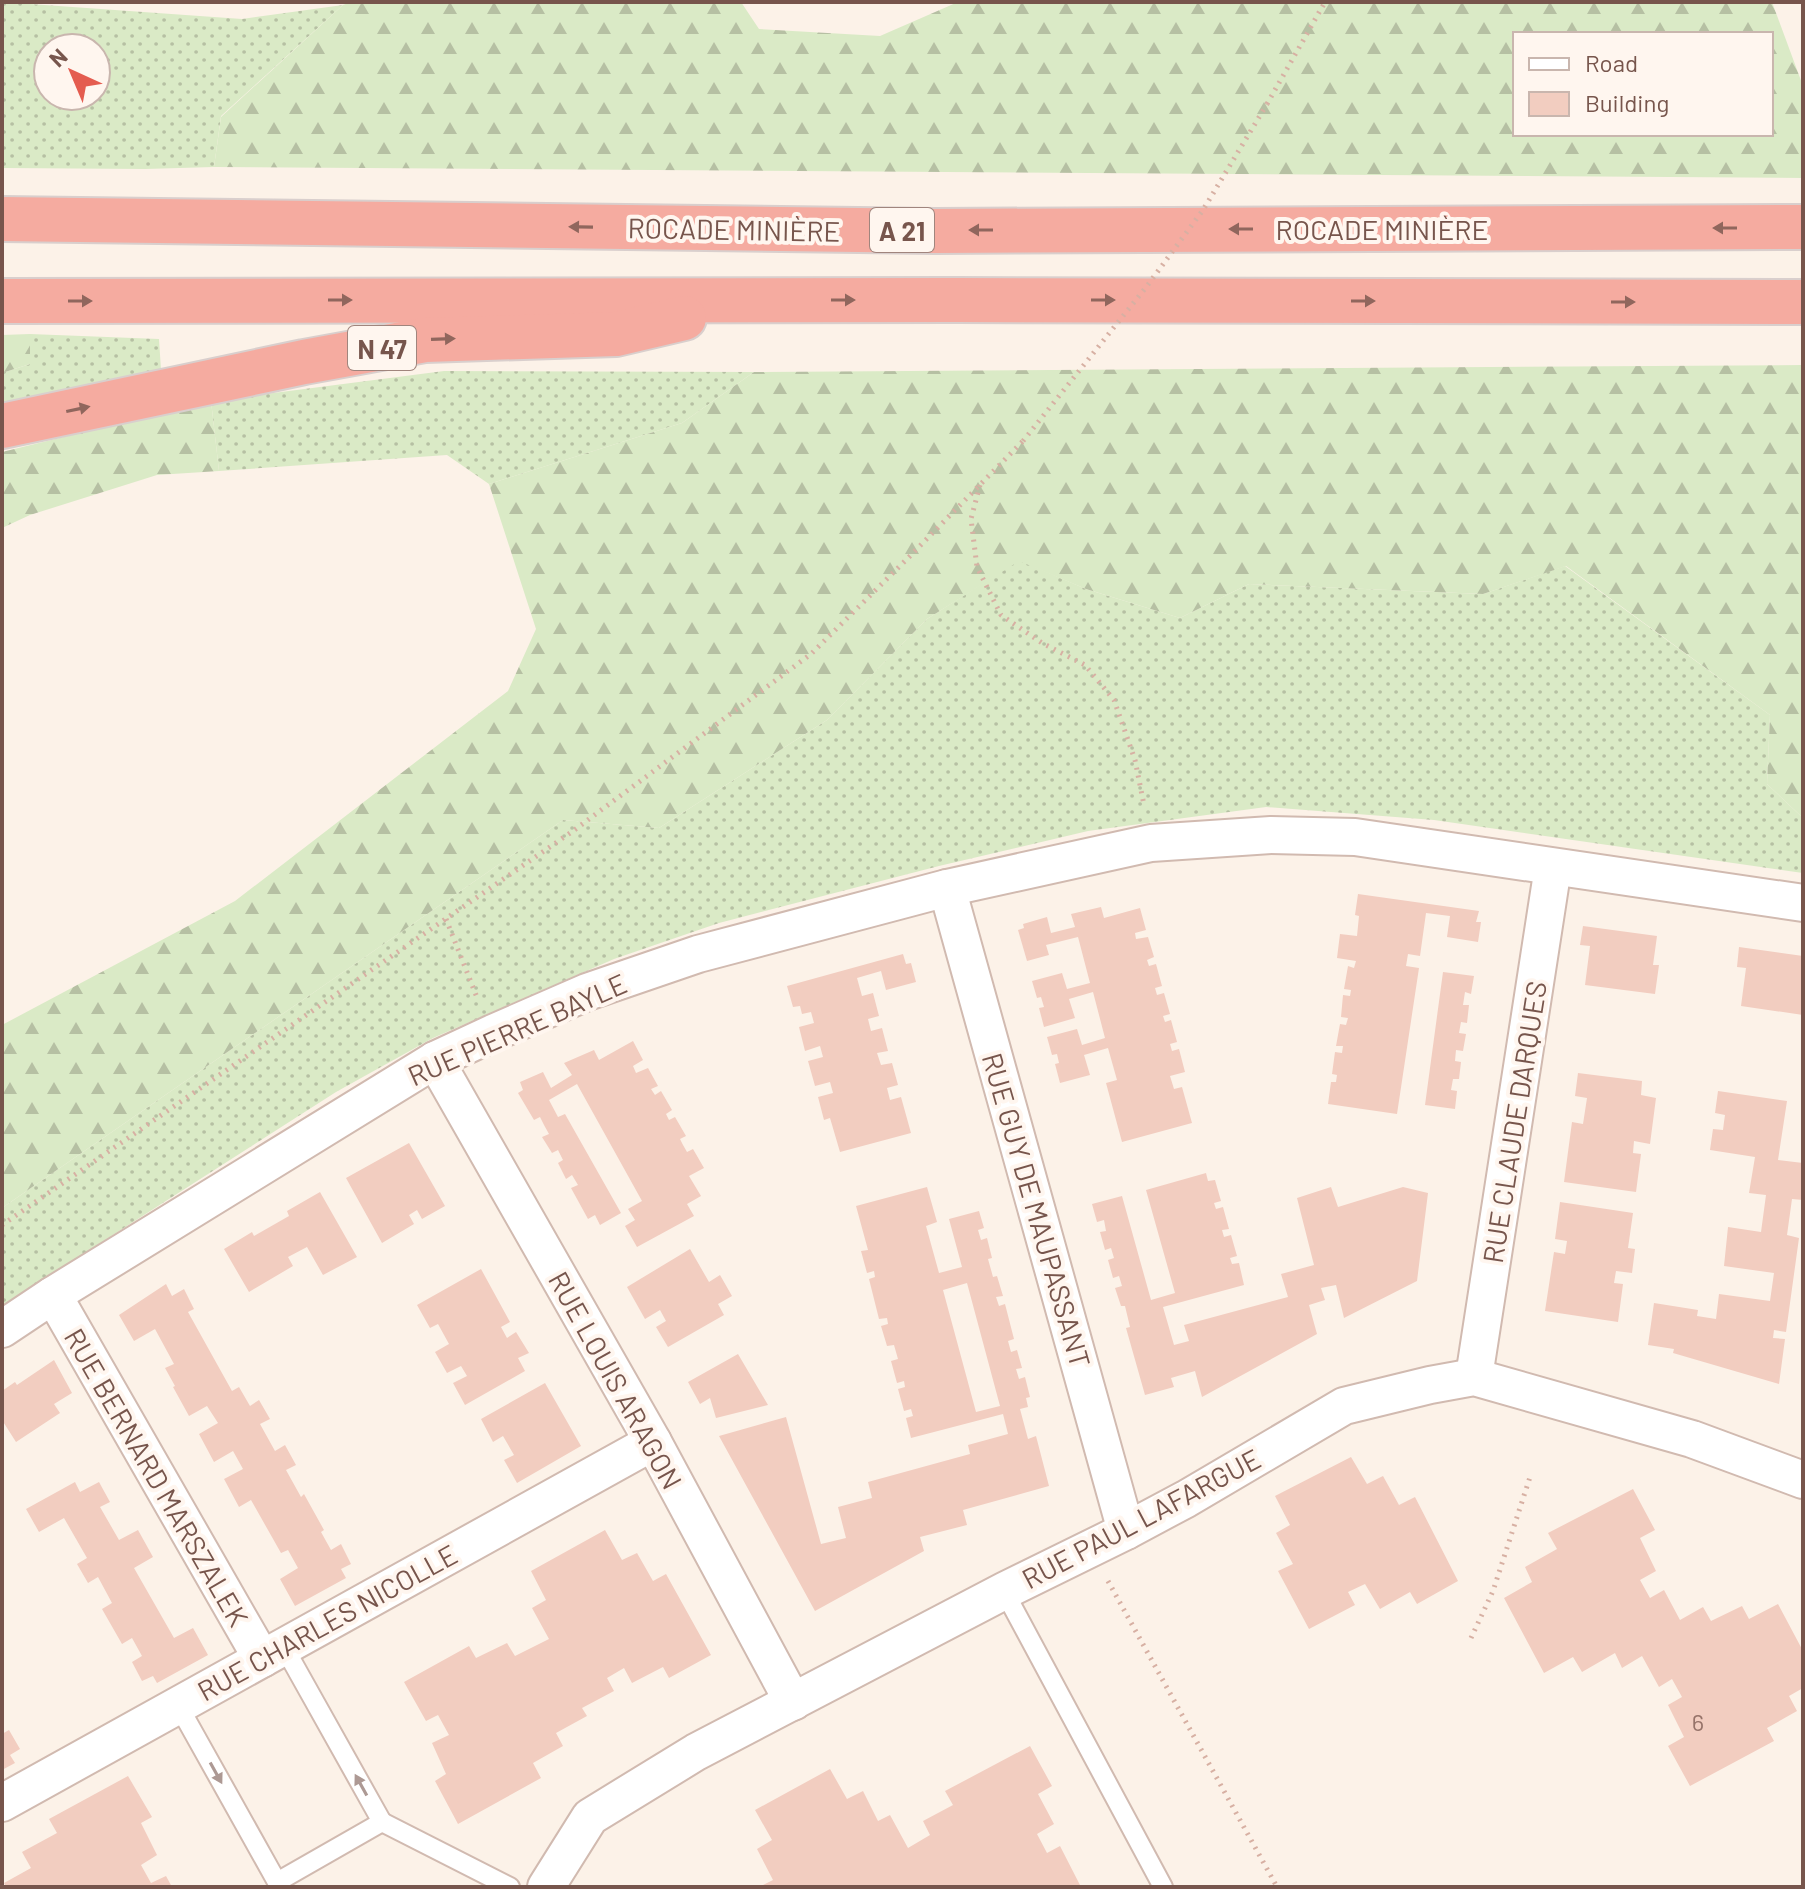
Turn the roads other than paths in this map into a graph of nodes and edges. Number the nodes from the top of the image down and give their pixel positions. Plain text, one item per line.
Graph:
1 (2, 219) edge
2 (1803, 227) edge
3 (2, 301) edge
4 (765, 301) junction
5 (1803, 302) edge
6 (2, 426) edge
7 (1553, 867) junction
8 (947, 888) junction
9 (1803, 903) edge
10 (435, 1060) junction
11 (53, 1295) junction
12 (2, 1329) edge
13 (1474, 1377) junction
14 (653, 1442) junction
15 (1803, 1480) edge
16 (1126, 1531) junction
17 (1004, 1591) junction
18 (273, 1653) junction
19 (793, 1702) junction
20 (178, 1705) junction
21 (2, 1803) edge
22 (382, 1822) junction
23 (510, 1887) edge
24 (546, 1887) edge
25 (1163, 1887) edge

2 -> 1 highway, ROCADE MINIÈRE / A 21
3 -> 4 highway
4 -> 5 highway
6 -> 4 highway, N 47
7 - 8 street, RUE PIERRE BAYLE
7 - 9 street, RUE PIERRE BAYLE
7 - 13 street, RUE CLAUDE DARQUES
8 - 10 street, RUE PIERRE BAYLE
8 - 16 street, RUE GUY DE MAUPASSANT
10 - 11 street, RUE PIERRE BAYLE
10 - 14 street, RUE LOUIS ARAGON
11 - 12 street, RUE PIERRE BAYLE
11 - 18 street, RUE BERNARD MARSZALEK
13 - 15 street, RUE PAUL LAFARGUE
13 - 16 street, RUE PAUL LAFARGUE
14 - 18 street, RUE CHARLES NICOLLE
14 - 19 street, RUE LOUIS ARAGON
16 - 17 street, RUE PAUL LAFARGUE
17 - 19 street, RUE PAUL LAFARGUE
17 - 25 lane
18 - 20 street, RUE CHARLES NICOLLE
22 -> 18 lane
19 - 24 street, RUE PAUL LAFARGUE
20 - 21 street, RUE CHARLES NICOLLE
20 -> 22 lane
22 - 23 lane

